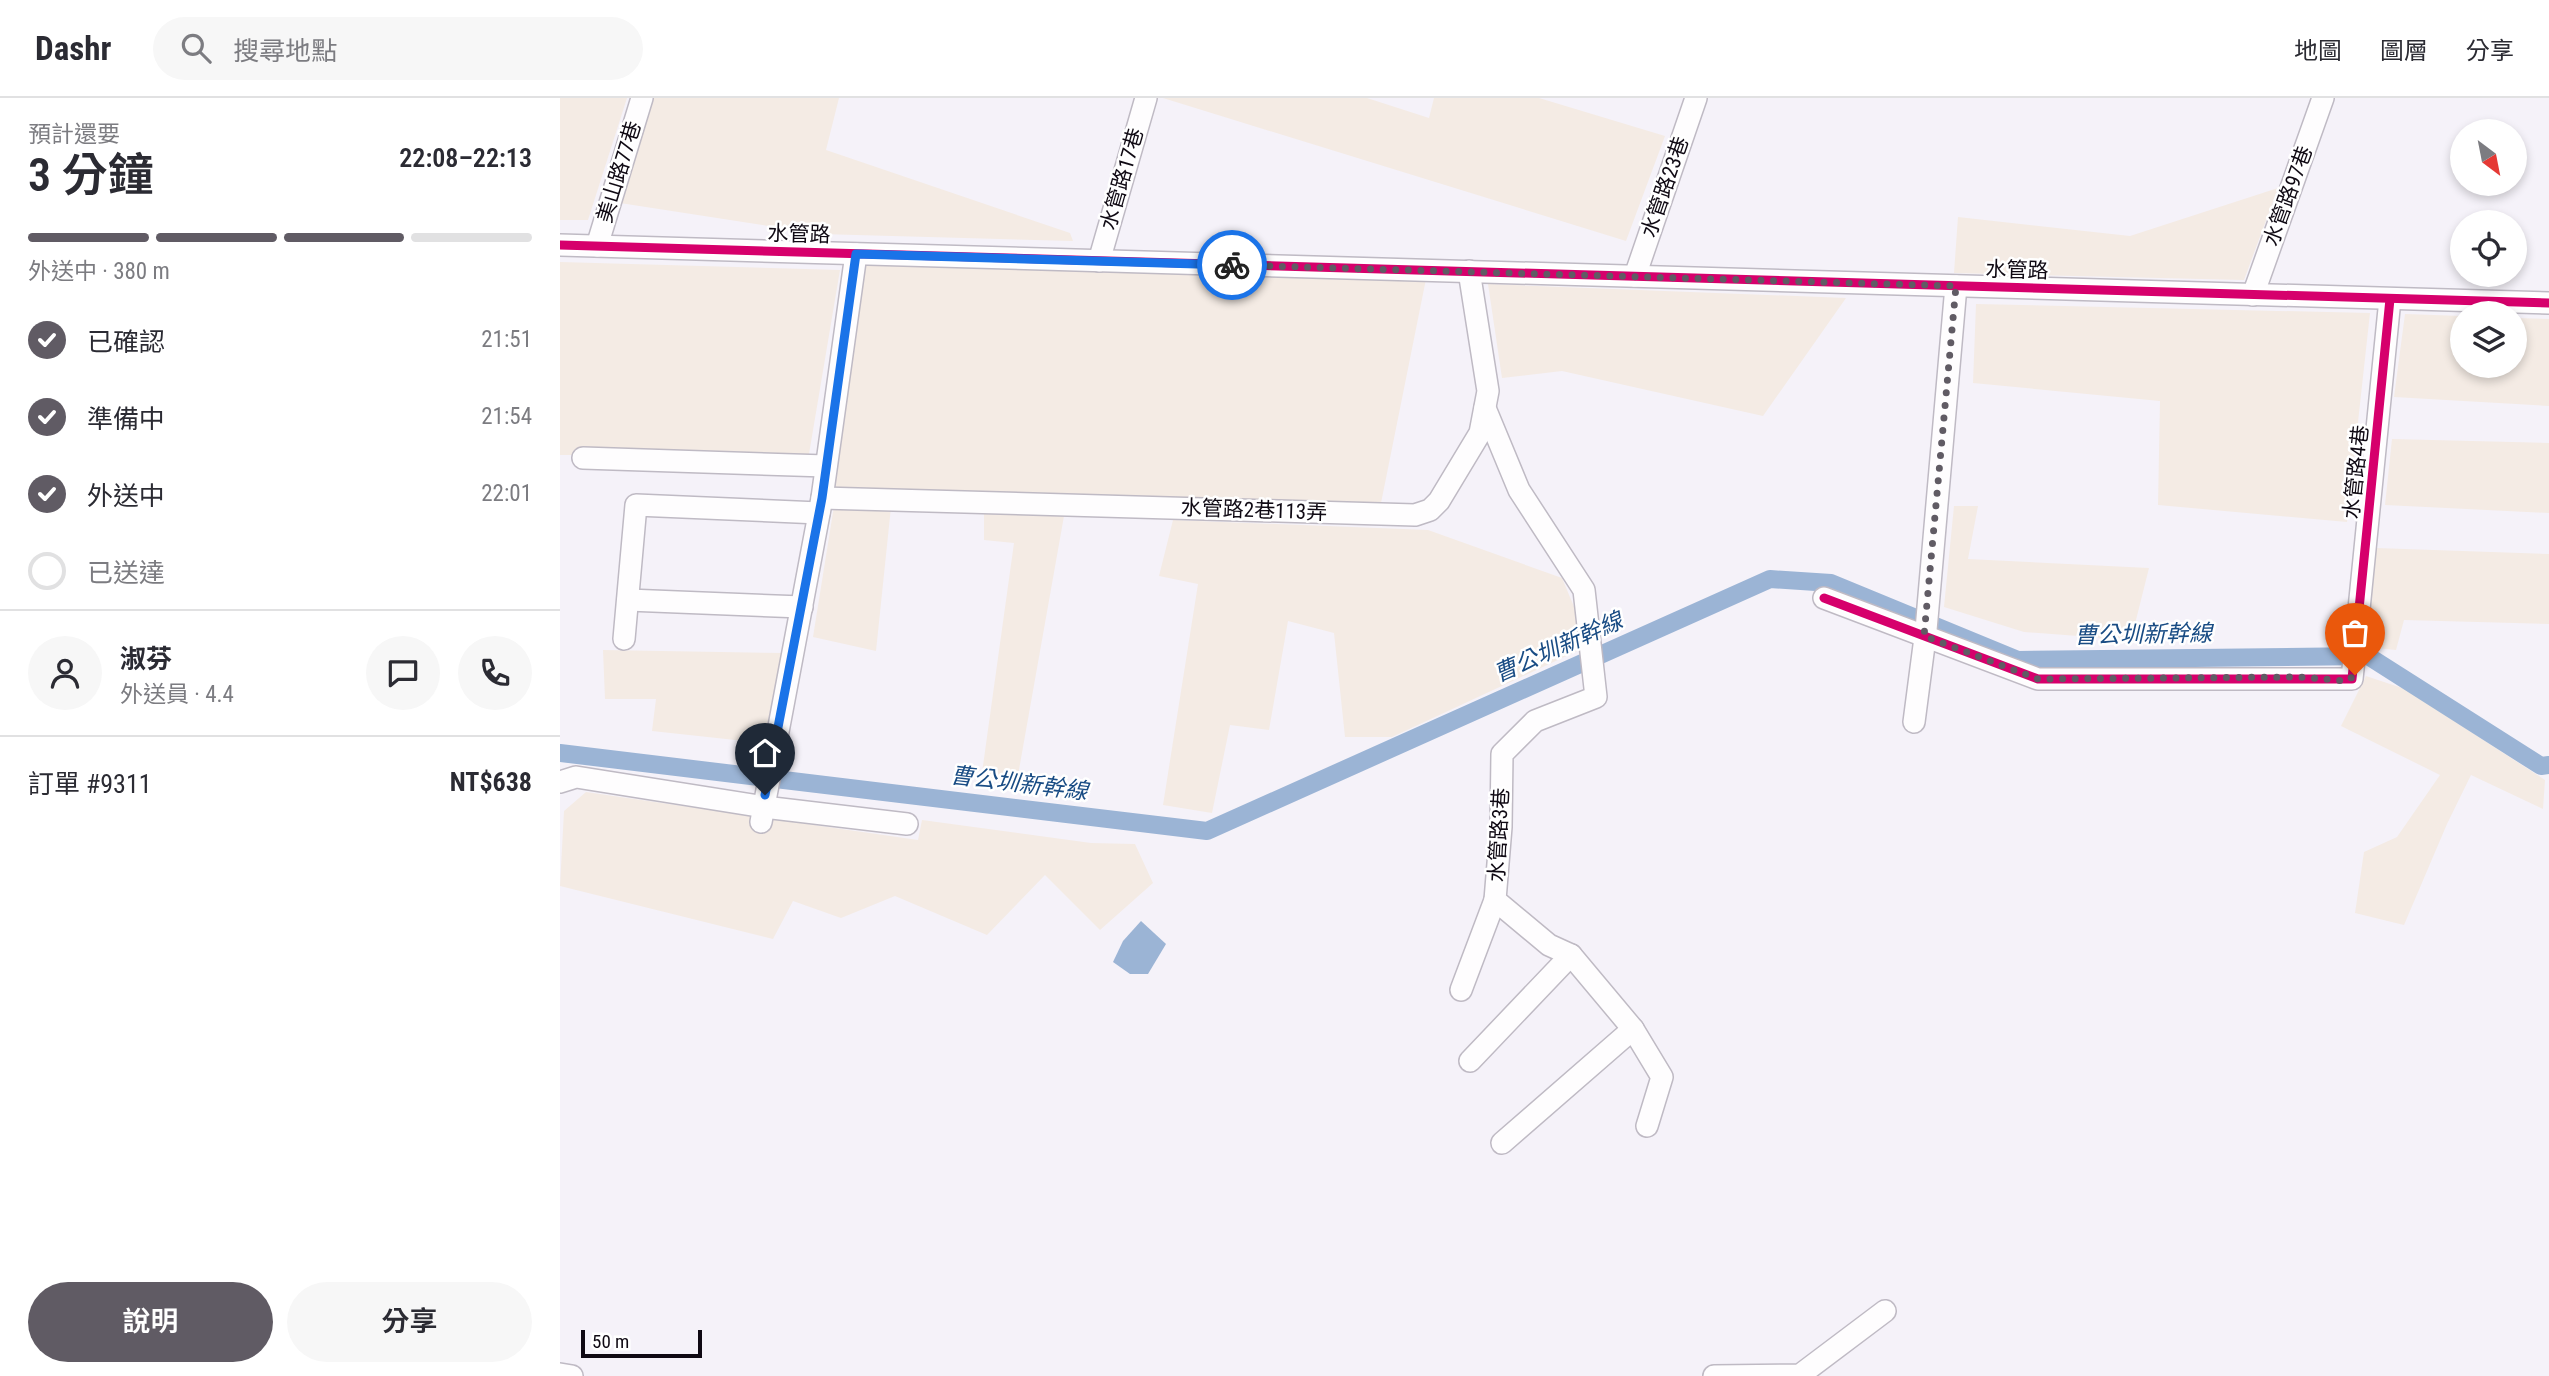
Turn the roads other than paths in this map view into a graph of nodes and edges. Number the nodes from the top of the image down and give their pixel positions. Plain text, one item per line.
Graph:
1 (642, 98) edge
2 (1146, 98) edge
3 (1696, 98) edge
4 (2323, 98) edge
5 (560, 245) edge
6 (597, 246) junction
7 (856, 254) junction
8 (1098, 261) junction
9 (1469, 271) junction
10 (1634, 276) junction
11 (1956, 286) junction
12 (2253, 295) junction
13 (2390, 299) junction
14 (2549, 303) edge
15 (1485, 408) junction
16 (583, 457) dead end
17 (826, 466) junction
18 (821, 505) junction
19 (1824, 598) dead end
20 (628, 600) junction
21 (802, 607) junction
22 (1925, 633) junction
23 (624, 639) dead end
24 (1914, 722) dead end
25 (560, 782) edge
26 (764, 808) junction
27 (907, 824) dead end
28 (1495, 900) junction
29 (1572, 955) junction
30 (1461, 990) dead end
31 (1633, 1029) junction
32 (1469, 1061) dead end
33 (1647, 1126) dead end
34 (1502, 1143) dead end
35 (1885, 1311) dead end
36 (560, 1374) edge
37 (572, 1376) edge
38 (1714, 1376) edge

1 - 6 street, 美山路77巷
2 - 8 street, 水管路17巷
3 - 10 street, 水管路23巷
4 - 12 street, 水管路97巷
5 - 6 street, 水管路
6 - 7 street, 水管路
7 - 8 street, 水管路
7 - 17 street
8 - 9 street, 水管路
9 - 10 street, 水管路
9 - 15 street, 水管路2巷113弄
10 - 11 street, 水管路
11 - 12 street, 水管路
11 - 22 street
12 - 13 street, 水管路
13 - 14 street, 水管路
13 - 22 street, 水管路4巷
15 - 18 street, 水管路2巷113弄
15 - 28 street, 水管路3巷
16 - 17 street
17 - 18 street
18 - 20 street, 水管路2巷113弄
18 - 21 street
19 - 22 street
20 - 21 street
20 - 23 street
21 - 26 street
22 - 24 street
25 - 26 street
26 - 27 street
28 - 29 street, 水管路3巷
28 - 30 street
29 - 31 street, 水管路3巷
29 - 32 street
31 - 33 street, 水管路3巷
31 - 34 street
35 - 38 street
36 - 37 street

